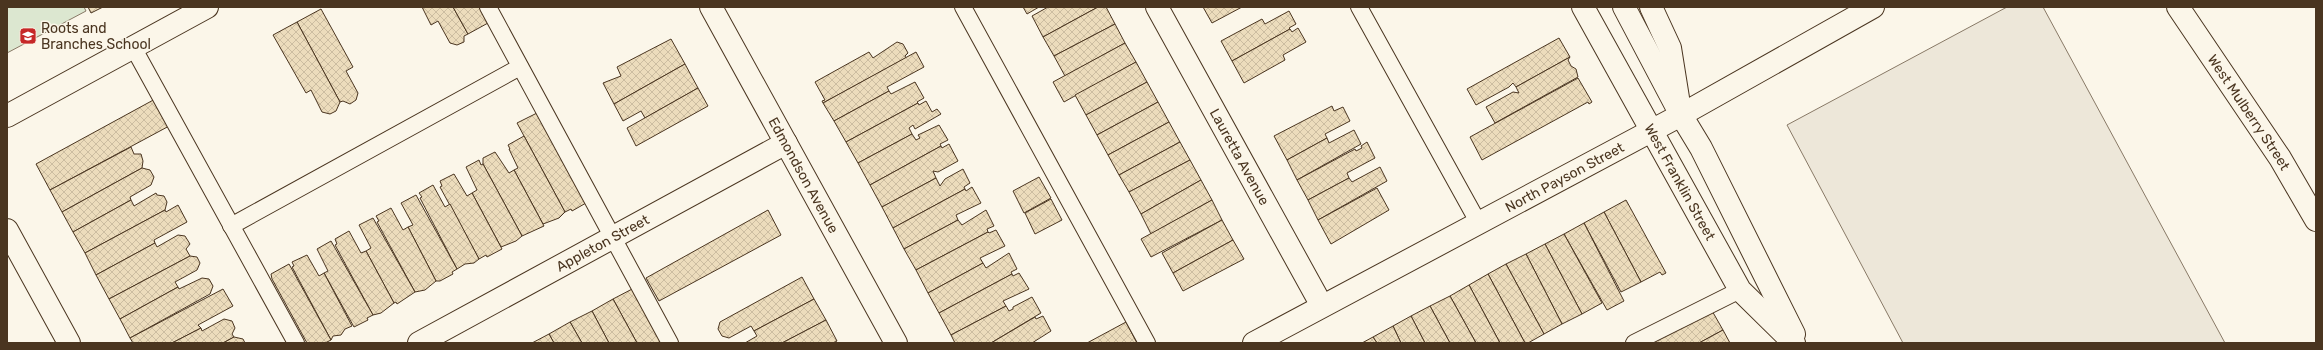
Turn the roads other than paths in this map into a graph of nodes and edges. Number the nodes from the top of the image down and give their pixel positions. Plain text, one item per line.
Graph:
1 (207, 7) edge
2 (488, 7) edge
3 (711, 7) edge
4 (963, 7) edge
5 (1157, 7) edge
6 (1359, 7) edge
7 (1583, 7) edge
8 (1624, 7) edge
9 (1651, 7) edge
10 (1873, 7) edge
11 (2178, 7) edge
12 (133, 47) junction
13 (520, 67) junction
14 (1681, 115) junction
15 (7, 116) edge
16 (1652, 130) junction
17 (786, 143) junction
18 (2316, 220) edge
19 (1478, 222) junction
20 (232, 226) junction
21 (7, 230) edge
22 (613, 237) junction
23 (1740, 290) junction
24 (1322, 306) junction
25 (68, 343) edge
26 (296, 343) edge
27 (419, 343) edge
28 (670, 343) edge
29 (896, 343) edge
30 (1147, 343) edge
31 (1254, 343) edge
32 (1634, 343) edge
33 (1794, 343) edge
34 (1798, 343) edge

1 - 12 main road
2 - 13 lane
3 - 17 main road, Edmondson Avenue
4 - 30 lane
5 - 24 main road, Lauretta Avenue
6 - 19 lane
7 - 16 main road, West Franklin Street
8 - 14 main road
9 - 14 main road
10 - 14 main road, North Payson Street
11 - 18 main road, West Mulberry Street
12 - 15 main road
12 - 20 lane
13 - 20 lane
13 - 22 lane
14 - 16 main road, North Payson Street
14 - 34 main road
16 - 19 main road, North Payson Street
16 - 23 main road, West Franklin Street
17 - 22 main road, Appleton Street
17 - 29 main road, Edmondson Avenue
19 - 24 main road, North Payson Street
20 - 26 lane
21 - 25 main road
22 - 27 main road, Appleton Street
22 - 28 lane
23 - 32 lane
23 - 33 main road, West Franklin Street
24 - 31 main road, North Payson Street

